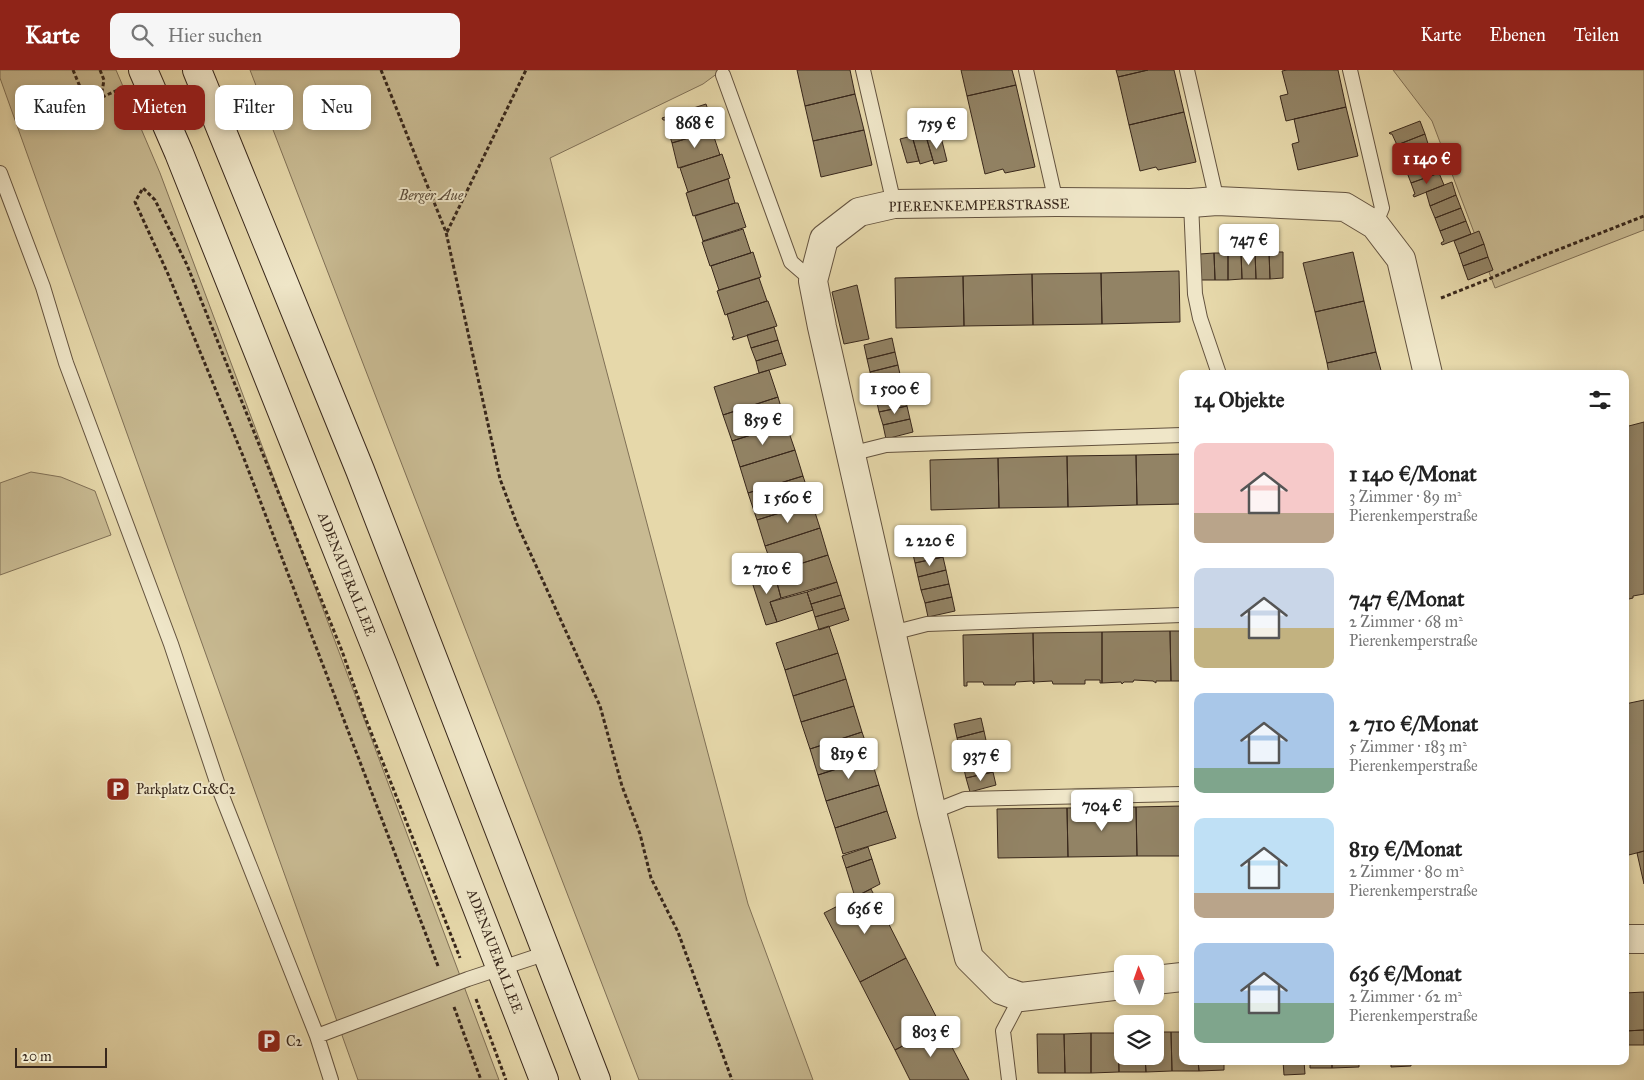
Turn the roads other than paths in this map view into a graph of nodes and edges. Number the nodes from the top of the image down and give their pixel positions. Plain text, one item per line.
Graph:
1 (144, 70) edge
2 (196, 70) edge
3 (863, 70) edge
4 (1026, 70) edge
5 (1187, 70) edge
6 (1350, 70) edge
7 (723, 75) dead end
8 (0, 173) edge
9 (1056, 202) junction
10 (1204, 202) junction
11 (894, 204) junction
12 (1375, 225) junction
13 (813, 281) junction
14 (1218, 370) edge
15 (1427, 370) edge
16 (1179, 435) edge
17 (850, 454) junction
18 (1179, 614) edge
19 (892, 633) junction
20 (1179, 794) edge
21 (932, 812) junction
22 (1629, 939) edge
23 (1644, 939) edge
24 (547, 953) junction
25 (502, 968) junction
26 (1179, 976) edge
27 (1164, 979) edge
28 (1114, 986) edge
29 (1022, 997) junction
30 (317, 1036) junction
31 (331, 1080) edge
32 (544, 1080) edge
33 (596, 1080) edge
34 (1010, 1080) edge

1 - 25 main road, ADENAUERALLEE
2 - 24 main road
3 - 11 lane
4 - 9 lane
5 - 10 lane
6 - 12 lane
7 - 13 lane
8 - 30 lane
9 - 10 main road, PIERENKEMPERSTRASSE
9 - 11 main road, PIERENKEMPERSTRASSE
10 - 12 main road, PIERENKEMPERSTRASSE
10 - 14 lane
11 - 13 main road, PIERENKEMPERSTRASSE
12 - 15 main road, PIERENKEMPERSTRASSE
13 - 17 main road, PIERENKEMPERSTRASSE
16 - 17 lane
17 - 19 main road, PIERENKEMPERSTRASSE
18 - 19 lane
19 - 21 main road, PIERENKEMPERSTRASSE
20 - 21 lane
21 - 29 main road, PIERENKEMPERSTRASSE
22 - 23 main road
24 - 25 lane
24 - 33 main road
25 - 30 lane
25 - 32 main road, ADENAUERALLEE
26 - 27 main road
28 - 29 main road, PIERENKEMPERSTRASSE
29 - 34 lane
30 - 31 lane

